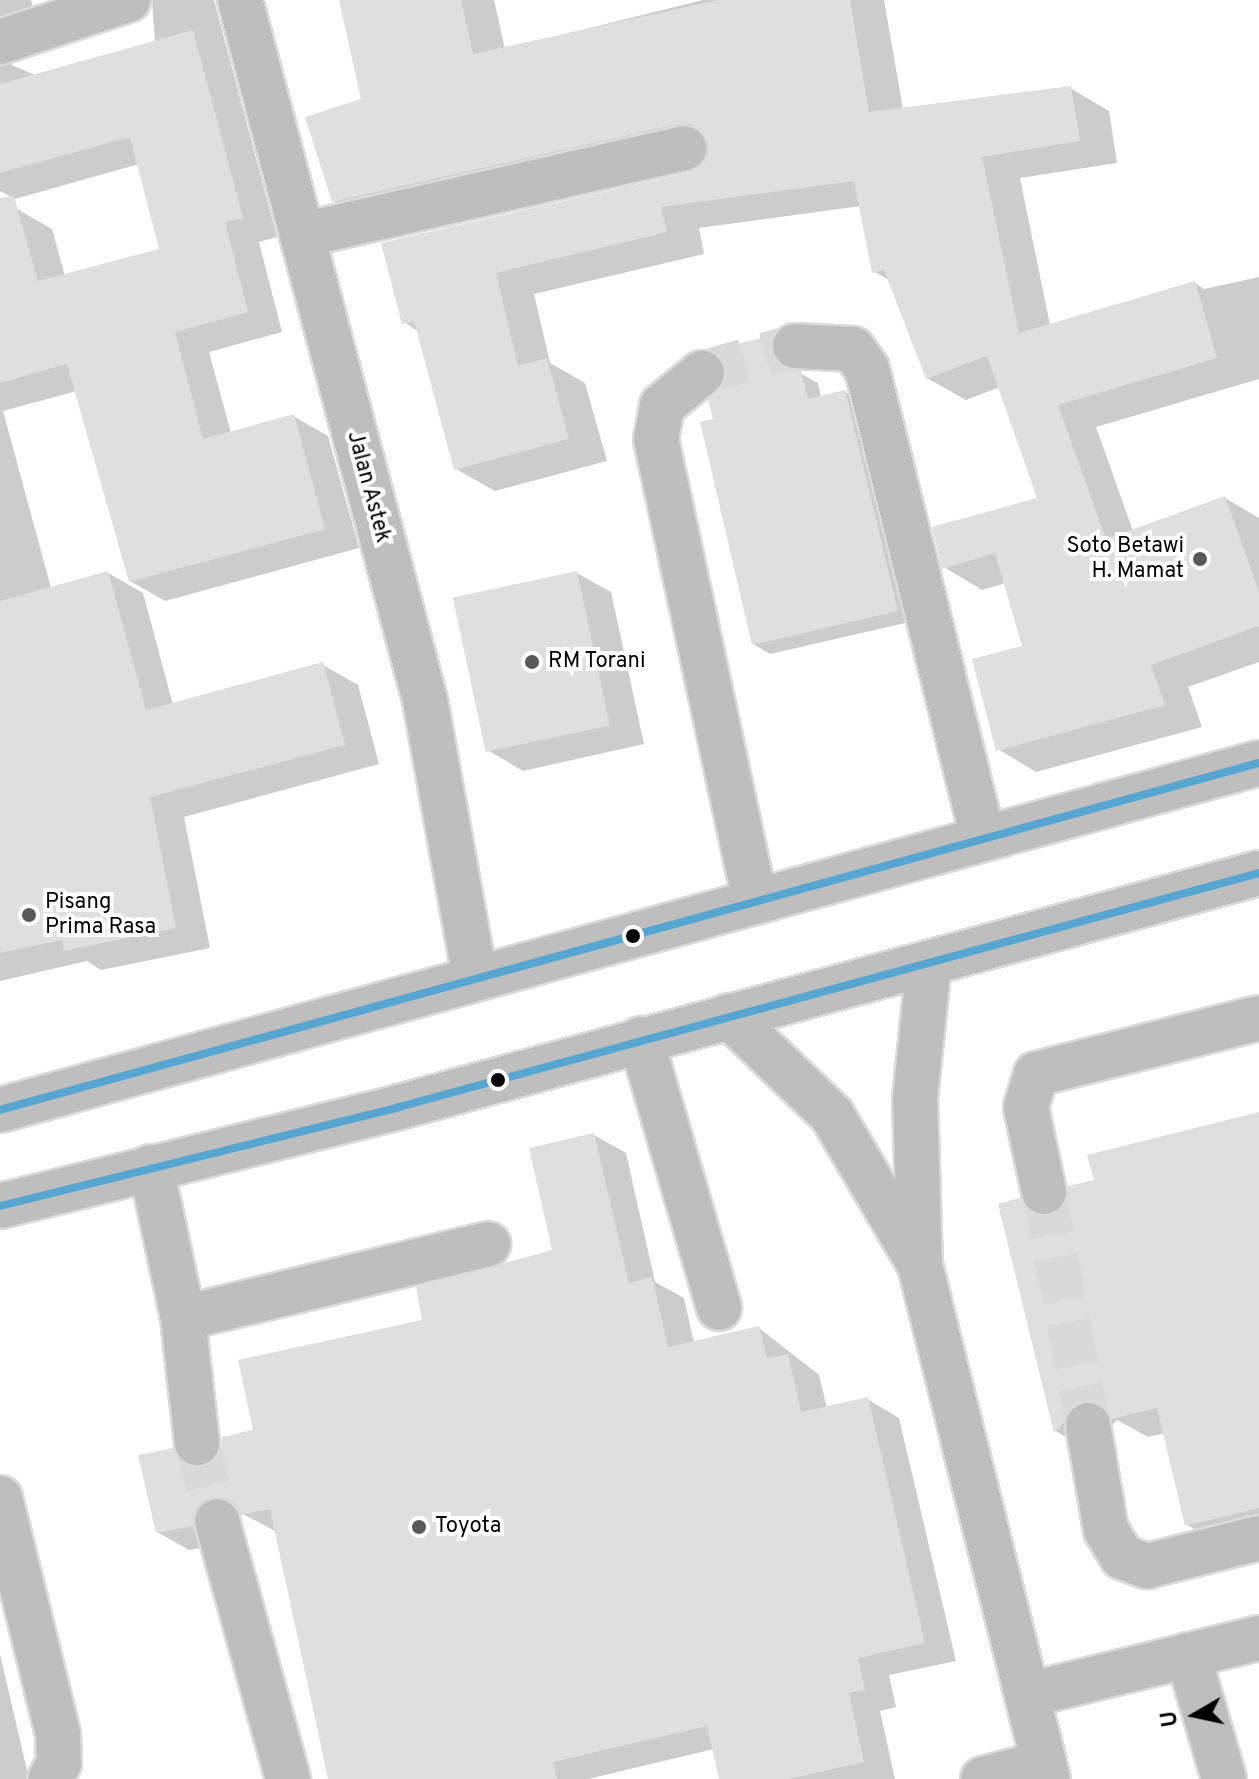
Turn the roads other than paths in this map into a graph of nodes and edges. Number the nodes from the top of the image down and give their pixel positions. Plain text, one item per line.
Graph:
1 (128, 0) edge
2 (240, 0) edge
3 (0, 42) edge
4 (684, 148) dead end
5 (302, 235) junction
6 (795, 346) tunnel mouth
7 (702, 373) tunnel mouth
8 (1259, 763) edge
9 (983, 839) junction
10 (1259, 873) edge
11 (755, 900) junction
12 (929, 963) junction
13 (475, 978) junction
14 (729, 1016) junction
15 (1259, 1018) edge
16 (641, 1039) junction
17 (0, 1110) edge
18 (151, 1167) junction
19 (1044, 1192) tunnel mouth
20 (0, 1206) edge
21 (488, 1244) dead end
22 (920, 1265) junction
23 (719, 1308) dead end
24 (183, 1318) junction
25 (1088, 1425) tunnel mouth
26 (197, 1443) tunnel mouth
27 (0, 1498) edge
28 (217, 1521) tunnel mouth
29 (1259, 1538) edge
30 (1259, 1638) edge
31 (1188, 1655) junction
32 (1023, 1681) junction
33 (1046, 1771) edge
34 (50, 1779) edge
35 (288, 1779) edge
36 (983, 1779) edge
37 (1224, 1779) edge

1 - 3 main road
2 - 5 main road, Jalan Astek
4 - 5 main road
5 - 13 main road, Jalan Astek
6 - 9 main road
7 - 11 main road
8 - 9 main road
9 - 11 main road
10 - 12 main road
11 - 13 main road
12 - 14 main road
12 - 22 main road
13 - 17 main road
14 - 16 main road
14 - 22 main road
15 - 19 main road
16 - 18 main road
16 - 23 main road
18 - 20 main road
18 - 24 main road
21 - 24 main road
22 - 32 main road
24 - 26 main road
25 - 29 main road
27 - 34 main road
28 - 35 main road
30 - 31 main road
31 - 32 main road
31 - 37 main road
32 - 33 main road
33 - 36 main road

